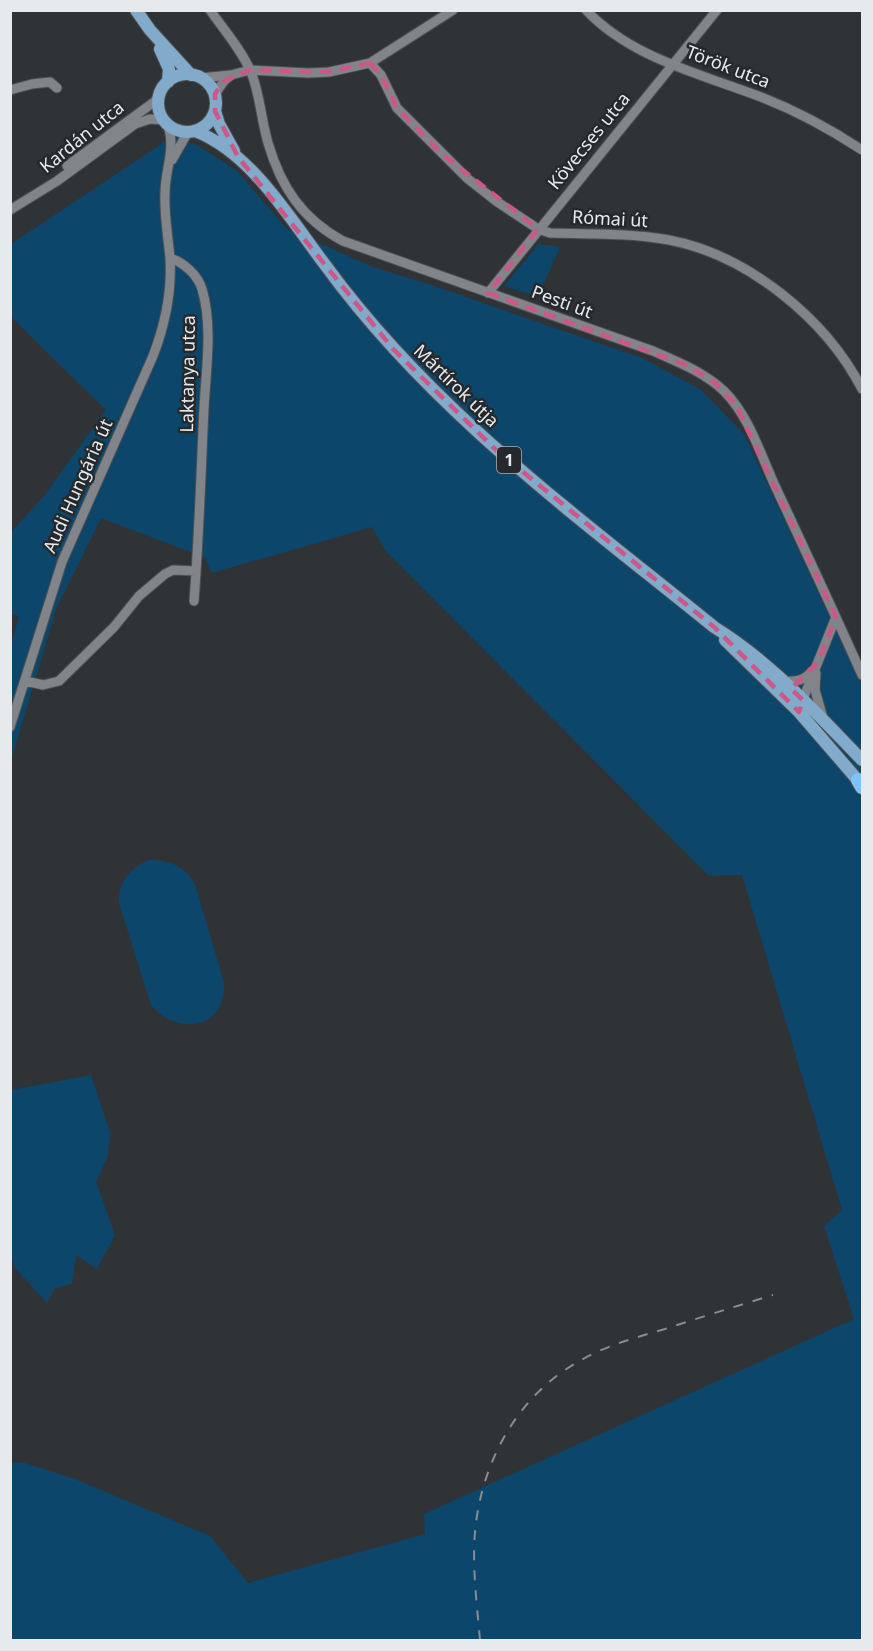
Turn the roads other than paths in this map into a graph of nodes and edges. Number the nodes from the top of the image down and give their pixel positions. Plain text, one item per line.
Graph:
1 (136, 10) edge
2 (210, 10) edge
3 (453, 10) edge
4 (585, 10) edge
5 (717, 10) edge
6 (150, 30) junction
7 (370, 63) junction
8 (673, 64) junction
9 (250, 70) junction
10 (231, 75) junction
11 (196, 76) junction
12 (168, 82) junction
13 (57, 88) dead end
14 (10, 90) edge
15 (215, 94) junction
16 (158, 99) junction
17 (215, 111) junction
18 (166, 123) junction
19 (191, 132) junction
20 (862, 150) edge
21 (238, 157) junction
22 (169, 164) junction
23 (45, 187) junction
24 (10, 210) edge
25 (538, 230) junction
26 (170, 258) junction
27 (488, 293) junction
28 (862, 389) edge
29 (196, 572) junction
30 (194, 601) dead end
31 (836, 617) junction
32 (714, 627) junction
33 (818, 662) junction
34 (862, 675) edge
35 (26, 681) junction
36 (783, 681) junction
37 (801, 706) junction
38 (824, 722) junction
39 (10, 727) edge
40 (862, 760) edge
41 (861, 784) edge

1 - 6 main road
2 - 9 street, Pesti út
3 - 7 street
4 - 8 street, Török utca
5 - 8 street, Kövecses utca
6 - 11 main road
6 - 12 main road
7 - 9 street
7 - 25 street, Római út
8 - 20 street, Török utca
8 - 25 street, Kövecses utca
9 - 10 street
9 - 27 street, Pesti út
10 - 11 street
10 - 15 street
11 - 12 main road
11 - 15 main road
12 - 16 main road
13 - 14 street
15 - 17 main road, Mártírok útja / 1
16 - 18 main road
16 - 23 street, Kardán utca
17 - 19 main road
17 - 21 main road, Mártírok útja / 1
18 - 19 main road, Mártírok útja / 1
18 - 22 street
18 - 23 street, Kardán utca
19 - 21 main road, Mártírok útja / 1
19 - 22 street
21 - 32 main road, Mártírok útja / 1
22 - 26 street
23 - 24 street
25 - 27 street, Kövecses utca
25 - 28 street, Római út
26 - 29 street, Laktanya utca
26 - 35 street, Audi Hungária út
27 - 31 street, Pesti út
29 - 30 street, Laktanya utca
29 - 35 street
31 - 33 street
31 - 34 street, Pesti út
32 - 36 main road, 1
32 - 37 main road, 1
33 - 36 street
33 - 37 street
33 - 38 street
35 - 39 street, Audi Hungária út
36 - 37 main road, 1
37 - 38 main road, 1
37 - 41 main road, 1
38 - 40 main road, 1

